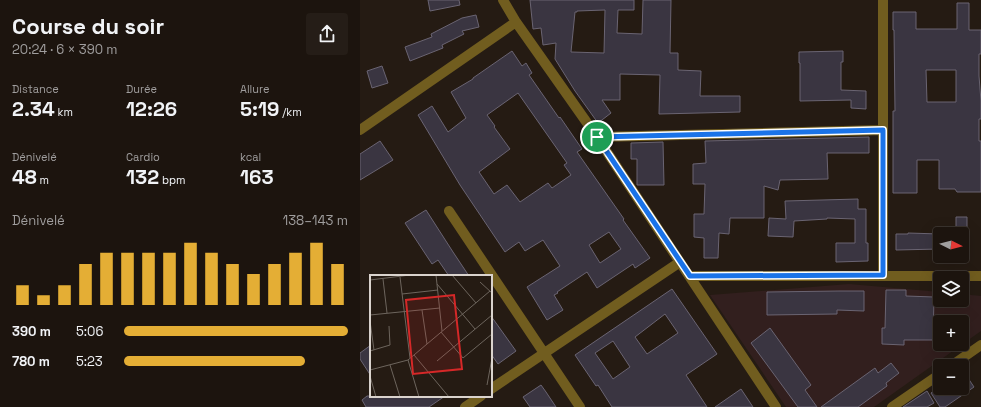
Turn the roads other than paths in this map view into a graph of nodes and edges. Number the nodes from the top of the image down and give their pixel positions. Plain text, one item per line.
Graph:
1 (503, 0) edge
2 (883, 0) edge
3 (516, 22) junction
4 (360, 130) edge
5 (883, 130) junction
6 (597, 137) junction
7 (449, 211) dead end
8 (680, 262) junction
9 (492, 275) edge
10 (492, 275) edge
11 (883, 275) junction
12 (690, 276) junction
13 (981, 276) edge
14 (981, 345) edge
15 (544, 353) junction
16 (961, 359) edge
17 (933, 379) edge
18 (492, 388) edge
19 (480, 397) edge
20 (465, 407) edge
21 (580, 407) edge
22 (776, 407) edge
23 (892, 407) edge

1 - 3 street
2 - 5 street
3 - 4 street
3 - 6 street
5 - 6 street
5 - 11 street
6 - 8 street
7 - 9 street
8 - 12 street
8 - 15 street
10 - 15 street
11 - 12 street
11 - 13 street
12 - 22 street
14 - 16 street
15 - 18 street
15 - 21 street
17 - 23 street
19 - 20 street

